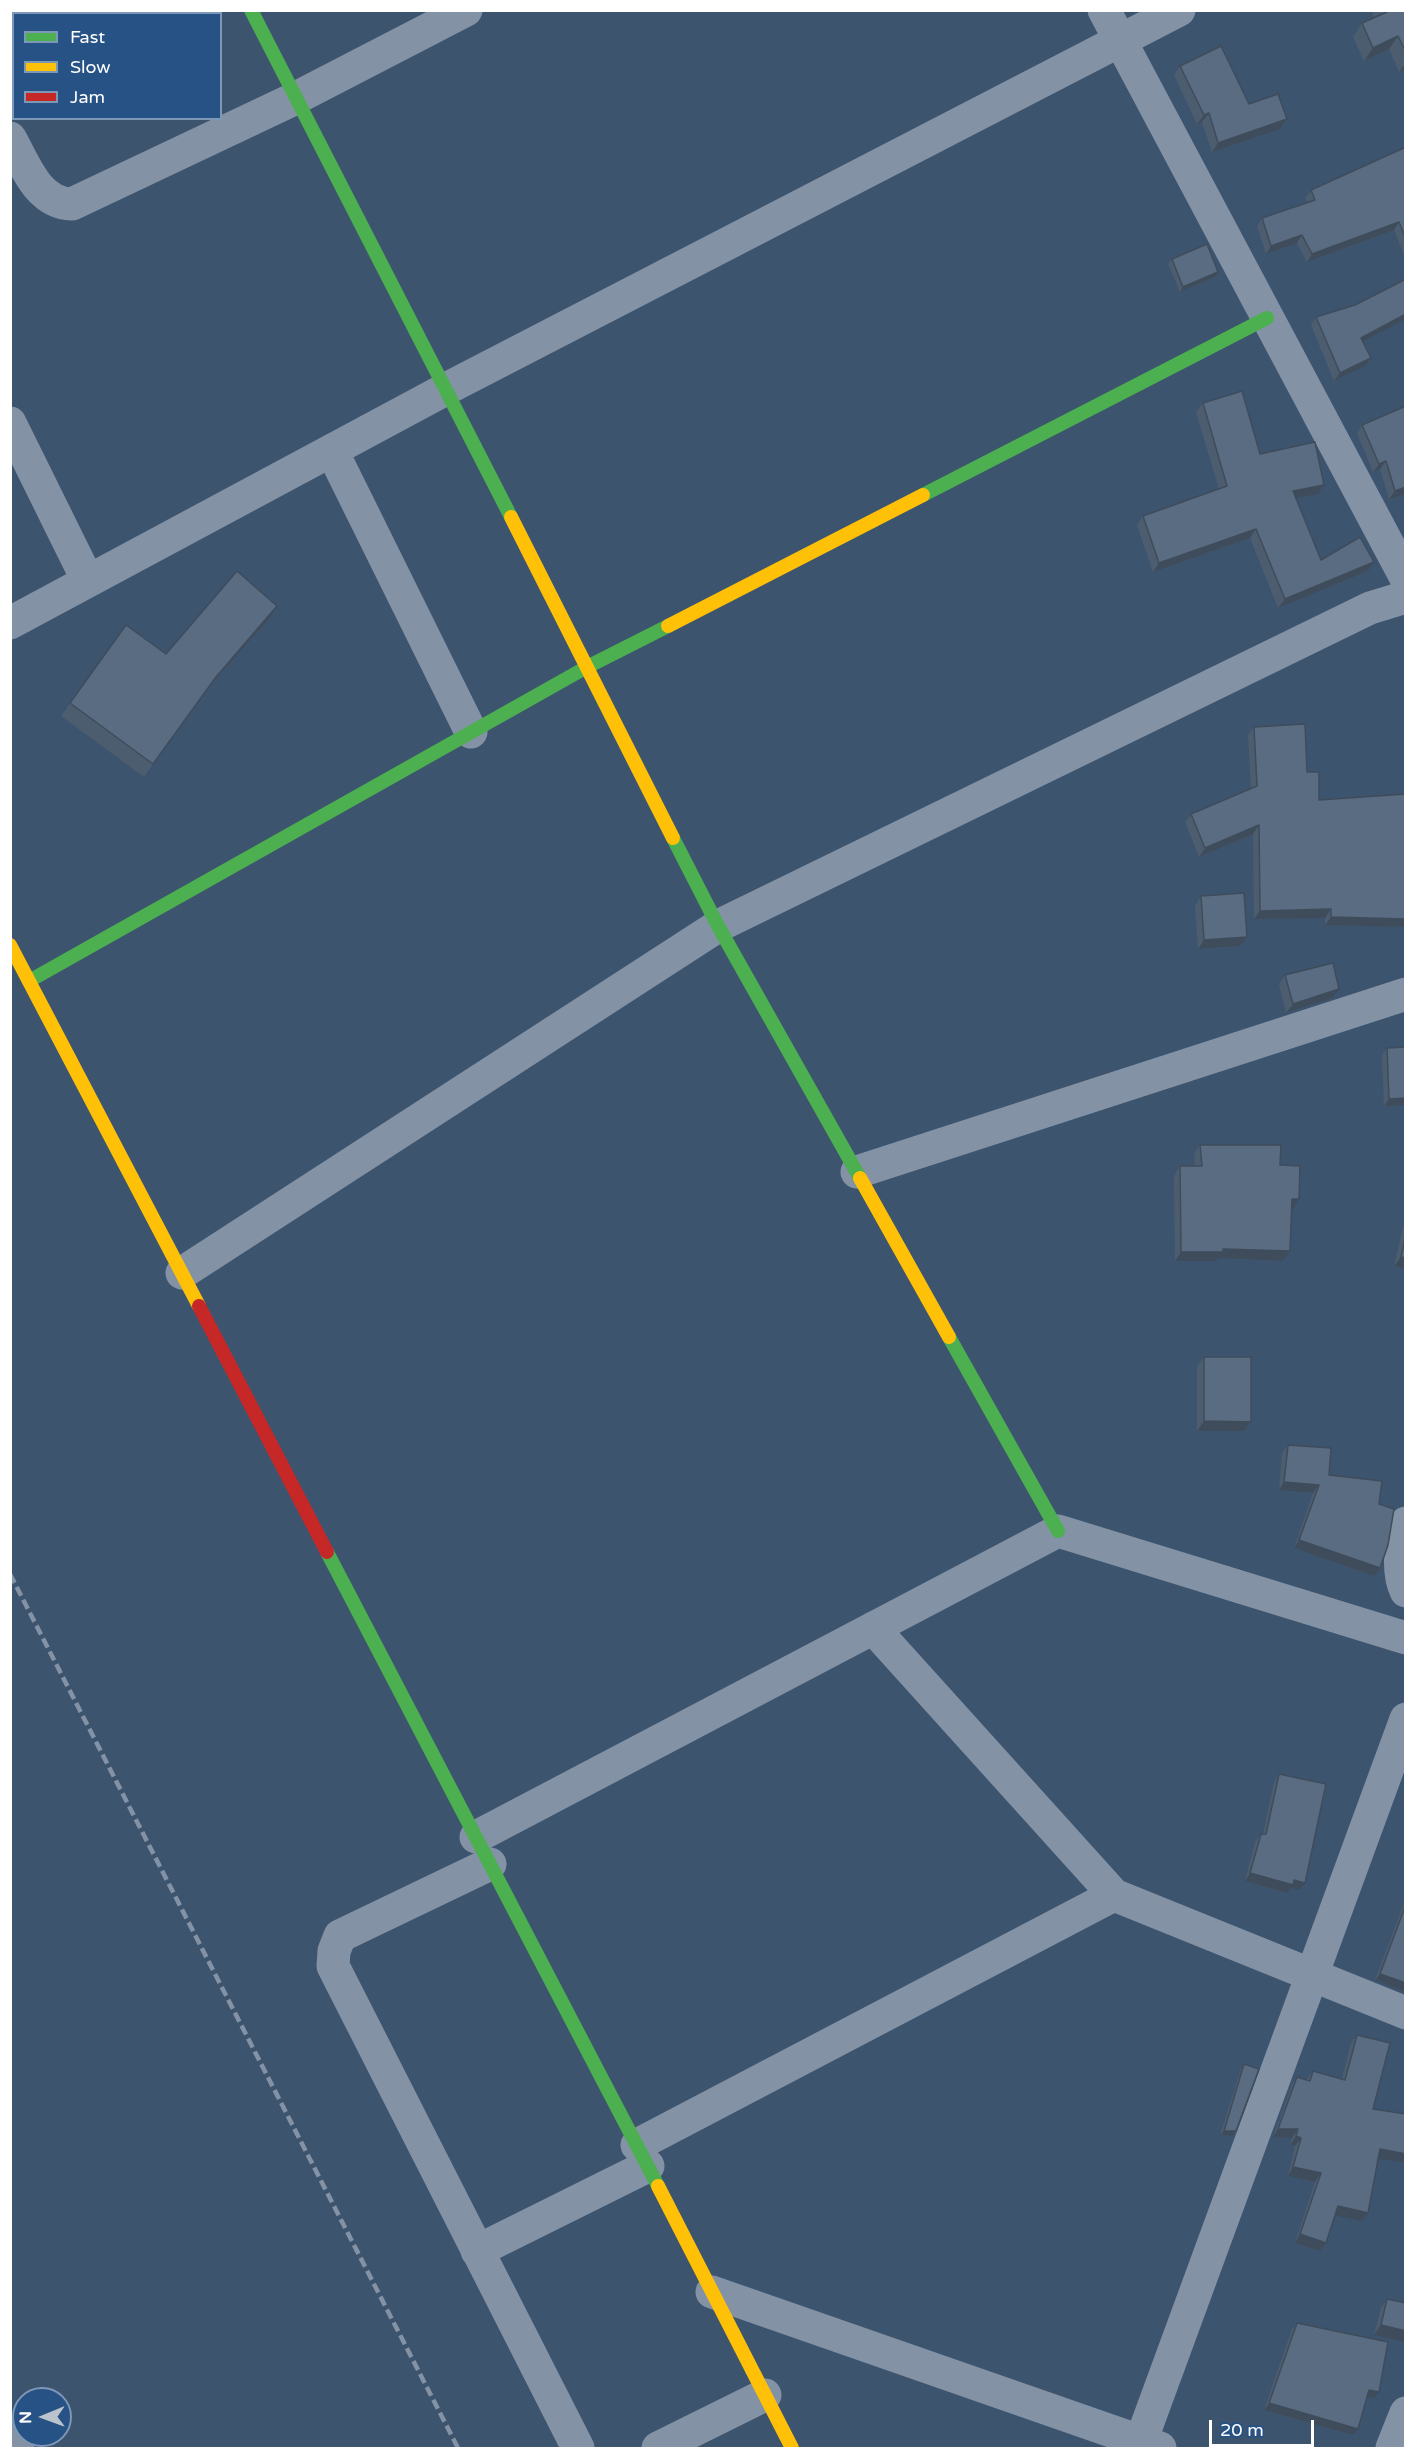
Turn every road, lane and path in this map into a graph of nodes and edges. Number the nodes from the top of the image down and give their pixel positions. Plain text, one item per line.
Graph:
1 (251, 10) edge
2 (466, 10) edge
3 (1104, 10) edge
4 (1179, 10) edge
5 (1120, 42) junction
6 (296, 99) junction
7 (10, 138) edge
8 (22, 186) edge
9 (1267, 318) junction
10 (446, 389) junction
11 (10, 423) edge
12 (332, 451) junction
13 (1406, 578) edge
14 (88, 581) junction
15 (1406, 597) edge
16 (10, 623) edge
17 (587, 667) junction
18 (471, 732) junction
19 (718, 926) junction
20 (10, 945) edge
21 (29, 981) junction
22 (1406, 994) edge
23 (857, 1172) junction
24 (182, 1273) junction
25 (1406, 1523) edge
26 (1058, 1531) junction
27 (1406, 1591) edge
28 (873, 1628) junction
29 (1406, 1638) edge
30 (1406, 1719) edge
31 (483, 1851) junction
32 (1114, 1895) junction
33 (1313, 1975) junction
34 (1406, 2013) edge
35 (642, 2155) junction
36 (477, 2251) junction
37 (712, 2292) junction
38 (765, 2396) junction
39 (1406, 2413) edge
40 (10, 2433) edge
41 (1151, 2445) edge
42 (18, 2448) edge
43 (578, 2448) edge
44 (658, 2448) edge
45 (792, 2448) edge
46 (1392, 2448) edge

1 - 6 street
2 - 6 street
3 - 5 street
4 - 5 street
5 - 9 street
5 - 10 street
6 - 8 street
6 - 10 street
7 - 8 street
9 - 13 street
9 - 17 street
10 - 12 street
10 - 17 street
11 - 14 street
12 - 14 street
12 - 18 street
14 - 16 street
15 - 19 street
17 - 18 street
17 - 19 street
18 - 21 street
19 - 23 street
19 - 24 street
20 - 21 street
21 - 24 street
22 - 23 street
23 - 26 street
24 - 31 street
25 - 27 street
26 - 28 street
26 - 29 street
28 - 31 street
28 - 32 street
30 - 33 street
31 - 35 street
31 - 36 street
32 - 33 street
32 - 35 street
33 - 34 street
33 - 41 street
35 - 36 street
35 - 37 street
36 - 43 street
37 - 38 street
37 - 41 street
38 - 44 street
38 - 45 street
39 - 46 street
40 - 42 street

